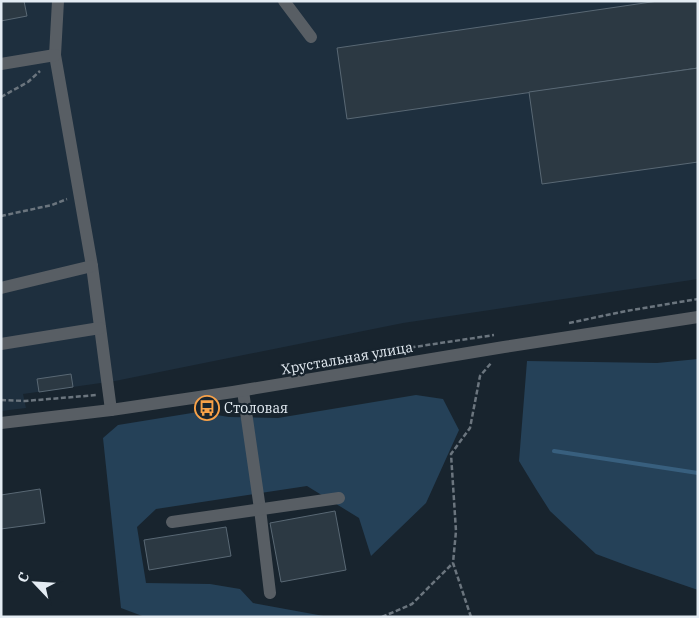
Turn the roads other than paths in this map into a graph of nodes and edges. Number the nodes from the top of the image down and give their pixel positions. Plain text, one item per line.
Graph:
1 (58, 1) edge
2 (284, 1) edge
3 (311, 37) dead end
4 (55, 55) junction
5 (1, 64) edge
6 (92, 266) junction
7 (1, 288) edge
8 (698, 317) edge
9 (100, 328) junction
10 (1, 344) edge
11 (243, 391) junction
12 (111, 410) junction
13 (1, 422) edge
14 (339, 498) dead end
15 (260, 509) junction
16 (172, 522) dead end
17 (270, 592) dead end

1 - 4 street
2 - 3 street
4 - 5 street
4 - 6 street
6 - 7 street
6 - 9 street
8 - 11 street, Хрустальная улица
9 - 10 street
9 - 12 street
11 - 12 street, Хрустальная улица
11 - 15 street
12 - 13 street, Хрустальная улица
14 - 15 street
15 - 16 street
15 - 17 street

